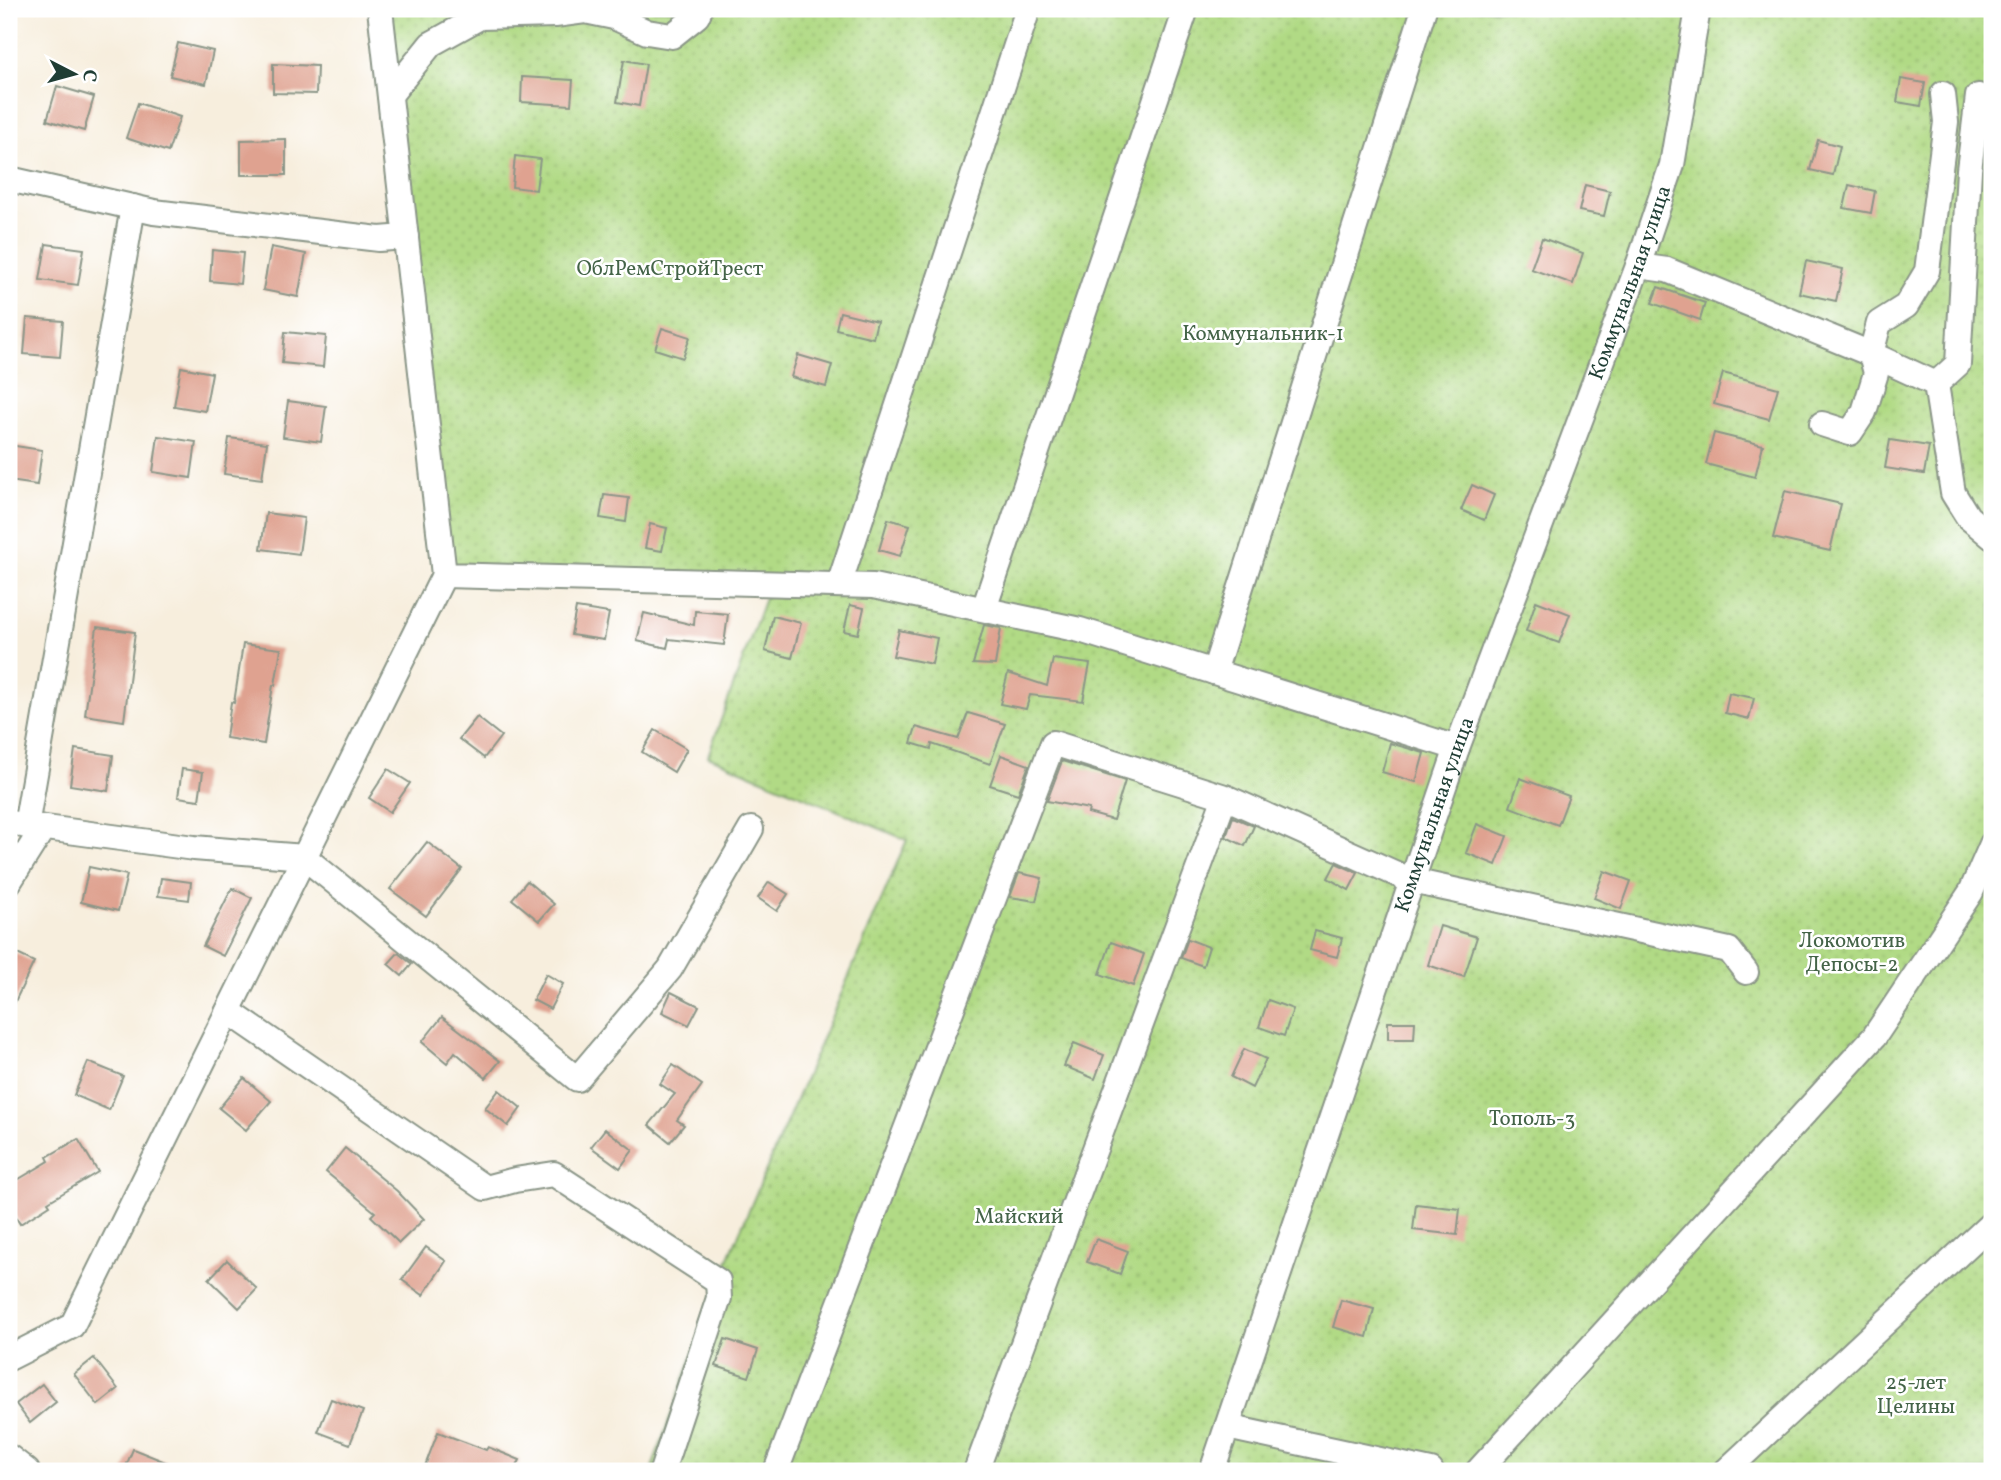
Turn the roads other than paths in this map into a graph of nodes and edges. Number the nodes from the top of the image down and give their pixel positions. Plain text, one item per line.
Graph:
1 (380, 9) edge
2 (453, 9) edge
3 (700, 9) edge
4 (1028, 9) edge
5 (1186, 9) edge
6 (1424, 9) edge
7 (1698, 9) edge
8 (432, 44) junction
9 (1943, 94) dead end
10 (390, 95) junction
11 (1978, 96) dead end
12 (9, 179) edge
13 (133, 207) junction
14 (406, 237) junction
15 (1638, 266) junction
16 (1871, 354) junction
17 (1936, 384) junction
18 (1822, 424) dead end
19 (1992, 537) edge
20 (444, 575) junction
21 (839, 585) junction
22 (984, 609) junction
23 (1214, 672) junction
24 (1457, 748) junction
25 (1225, 797) junction
26 (26, 826) edge
27 (751, 829) dead end
28 (1992, 844) edge
29 (304, 857) junction
30 (1412, 881) junction
31 (9, 882) edge
32 (1746, 972) dead end
33 (228, 1011) junction
34 (1992, 1223) edge
35 (9, 1358) edge
36 (1227, 1427) junction
37 (9, 1457) edge
38 (27, 1471) edge
39 (662, 1471) edge
40 (776, 1471) edge
41 (976, 1471) edge
42 (1212, 1471) edge
43 (1431, 1471) edge
44 (1478, 1471) edge
45 (1726, 1471) edge

1 - 10 lane
2 - 8 lane
3 - 8 lane
4 - 21 lane
5 - 22 lane
6 - 23 lane
7 - 15 lane, Коммунальная улица
8 - 10 lane
9 - 16 lane
10 - 14 lane
11 - 17 lane
12 - 13 lane
13 - 14 lane
13 - 26 lane
14 - 20 lane
15 - 16 lane
15 - 24 lane, Коммунальная улица
16 - 17 lane
16 - 18 lane
17 - 19 lane
20 - 21 lane
20 - 29 lane
21 - 22 lane
22 - 23 lane
23 - 24 lane
24 - 30 lane, Коммунальная улица
25 - 30 lane
25 - 40 lane
25 - 41 lane
26 - 29 lane
26 - 31 lane
27 - 29 lane
28 - 44 lane
29 - 33 lane
30 - 32 lane
30 - 36 lane, Коммунальная улица
33 - 35 lane
33 - 39 lane
34 - 45 lane
36 - 42 lane, Коммунальная улица
36 - 43 lane
37 - 38 lane

